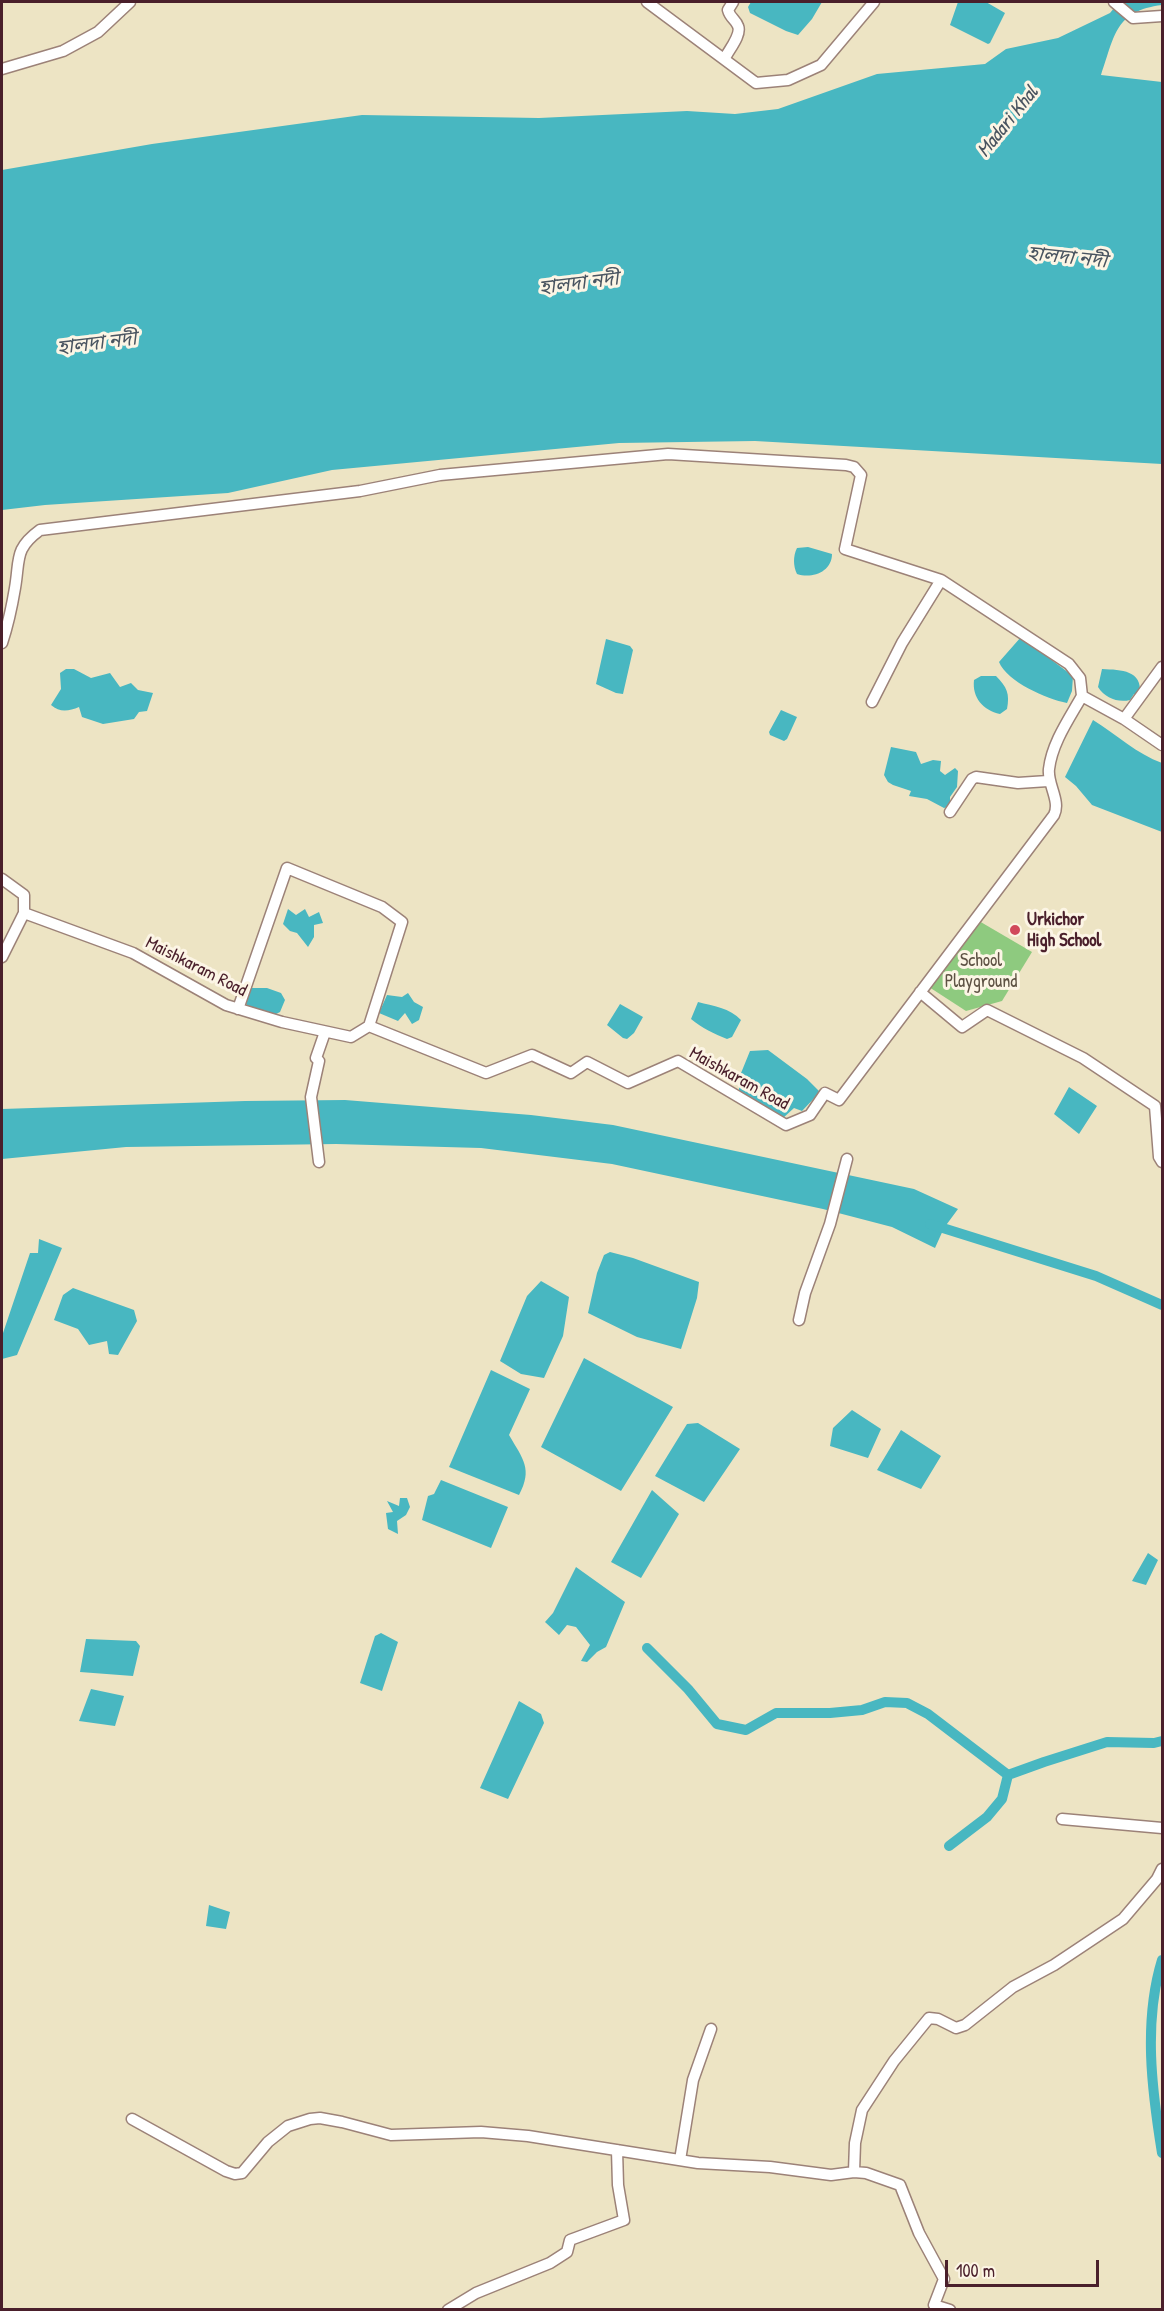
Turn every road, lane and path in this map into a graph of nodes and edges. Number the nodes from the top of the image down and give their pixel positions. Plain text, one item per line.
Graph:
1 (130, 2) edge
2 (647, 2) edge
3 (733, 2) edge
4 (874, 2) edge
5 (1114, 2) edge
6 (1162, 16) edge
7 (724, 58) junction
8 (2, 69) edge
9 (941, 580) junction
10 (2, 643) edge
11 (1162, 667) edge
12 (1082, 696) junction
13 (872, 702) dead end
14 (1124, 719) junction
15 (1162, 745) edge
16 (1048, 780) junction
17 (950, 812) dead end
18 (2, 879) edge
19 (24, 913) junction
20 (2, 957) edge
21 (920, 992) junction
22 (238, 1009) junction
23 (369, 1026) junction
24 (325, 1032) junction
25 (847, 1159) dead end
26 (319, 1162) dead end
27 (1162, 1162) edge
28 (799, 1320) dead end
29 (1062, 1820) dead end
30 (1162, 1828) edge
31 (1162, 1869) edge
32 (711, 2029) dead end
33 (132, 2119) dead end
34 (617, 2150) junction
35 (680, 2160) junction
36 (854, 2172) junction
37 (448, 2310) edge
38 (950, 2310) edge

1 - 8 street
2 - 7 street
3 - 7 street
4 - 7 street
5 - 6 street
9 - 10 street
9 - 12 street
9 - 13 street
11 - 14 street
12 - 14 street
12 - 16 street
14 - 15 street
16 - 17 street
16 - 21 street
18 - 19 street
19 - 20 street
19 - 22 street, Maishkaram Road
21 - 23 street, Maishkaram Road
21 - 27 street
22 - 23 street
22 - 24 street, Maishkaram Road
23 - 24 street, Maishkaram Road
24 - 26 street
25 - 28 street
29 - 30 street
31 - 36 street
32 - 35 street
33 - 34 street
34 - 35 street
34 - 37 street
35 - 36 street
36 - 38 street

